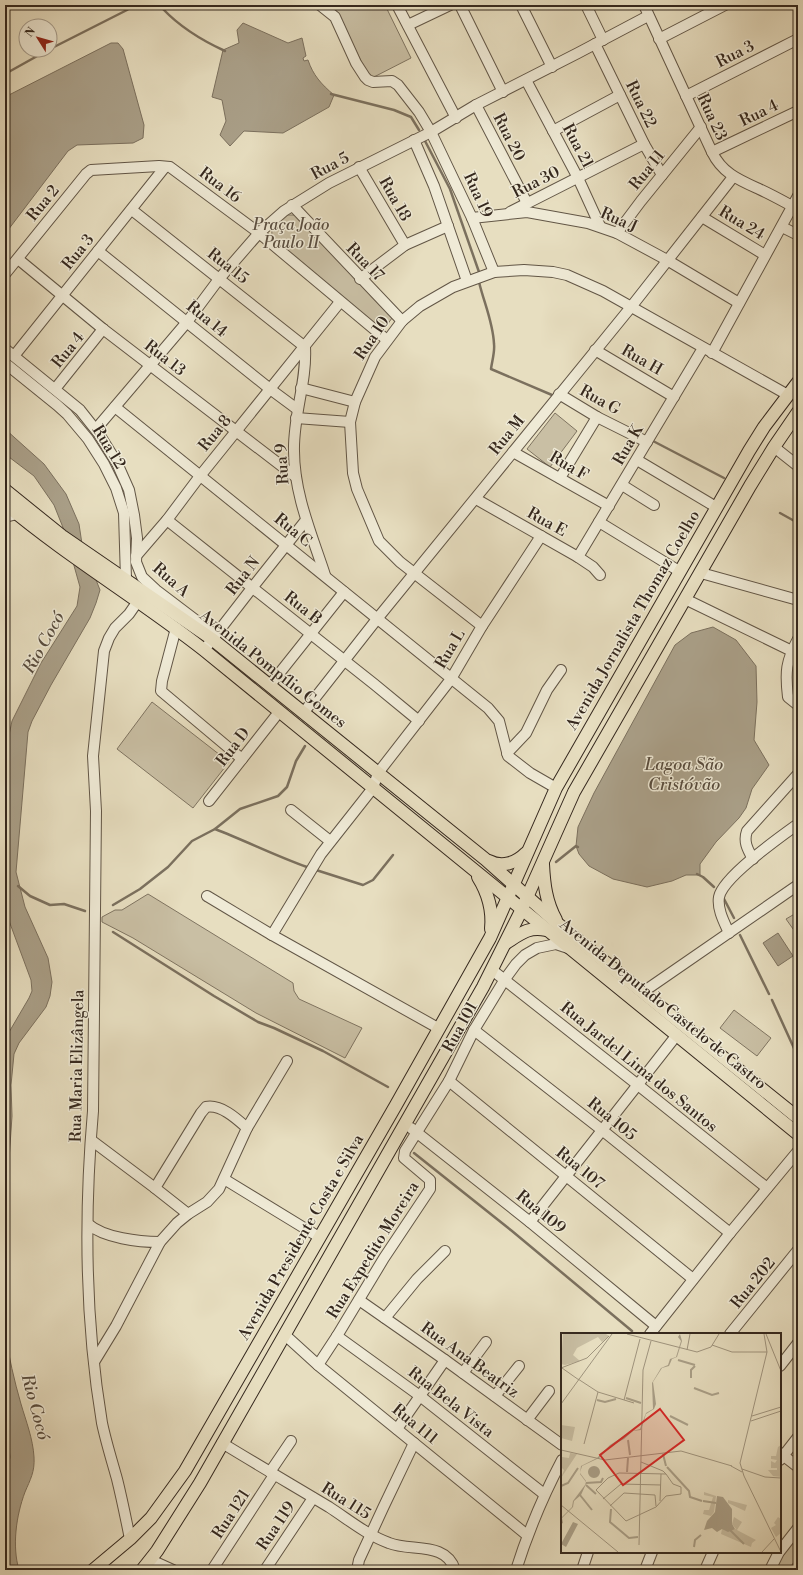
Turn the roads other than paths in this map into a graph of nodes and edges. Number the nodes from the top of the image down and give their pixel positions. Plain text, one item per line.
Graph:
1 (320, 5) edge
2 (397, 5) edge
3 (450, 5) edge
4 (460, 5) edge
5 (521, 5) edge
6 (586, 5) edge
7 (644, 5) edge
8 (725, 5) edge
9 (648, 16) junction
10 (408, 25) junction
11 (659, 39) junction
12 (798, 39) edge
13 (599, 42) junction
14 (552, 67) junction
15 (526, 80) junction
16 (503, 92) junction
17 (620, 95) junction
18 (686, 96) junction
19 (476, 105) junction
20 (798, 111) edge
21 (456, 118) junction
22 (701, 127) junction
23 (553, 131) junction
24 (431, 132) junction
25 (414, 140) junction
26 (644, 144) junction
27 (712, 152) junction
28 (165, 167) junction
29 (359, 167) junction
30 (91, 170) joint
31 (662, 175) junction
32 (733, 177) junction
33 (578, 178) junction
34 (798, 196) edge
35 (527, 203) junction
36 (292, 205) junction
37 (792, 206) junction
38 (132, 210) junction
39 (506, 214) junction
40 (702, 216) junction
41 (472, 218) junction
42 (448, 226) junction
43 (600, 226) junction
44 (782, 227) junction
45 (258, 233) junction
46 (617, 233) junction
47 (798, 235) edge
48 (405, 245) junction
49 (98, 251) junction
50 (766, 255) junction
51 (18, 259) junction
52 (668, 260) junction
53 (494, 272) junction
54 (5, 274) edge
55 (219, 279) junction
56 (360, 279) junction
57 (467, 281) junction
58 (62, 295) junction
59 (340, 302) junction
60 (739, 302) junction
61 (631, 307) junction
62 (402, 320) junction
63 (186, 322) junction
64 (103, 329) junction
65 (387, 340) junction
66 (305, 347) junction
67 (5, 349) edge
68 (595, 350) junction
69 (707, 350) junction
70 (14, 356) junction
71 (5, 363) edge
72 (149, 364) junction
73 (798, 382) edge
74 (301, 388) junction
75 (55, 389) junction
76 (270, 389) junction
77 (559, 394) junction
78 (788, 395) junction
79 (674, 397) junction
80 (355, 402) junction
81 (115, 407) junction
82 (798, 412) edge
83 (297, 413) junction
84 (597, 417) junction
85 (350, 422) junction
86 (96, 429) junction
87 (235, 432) junction
88 (647, 442) junction
89 (774, 447) junction
90 (513, 452) junction
91 (637, 460) junction
92 (798, 466) edge
93 (200, 476) junction
94 (296, 477) junction
95 (560, 478) junction
96 (622, 485) junction
97 (5, 490) edge
98 (476, 499) junction
99 (5, 504) edge
100 (654, 505) dead end
101 (609, 506) junction
102 (716, 507) junction
103 (17, 514) junction
104 (5, 517) edge
105 (167, 520) junction
106 (306, 520) junction
107 (599, 522) junction
108 (541, 536) junction
109 (60, 541) junction
110 (287, 544) junction
111 (136, 556) junction
112 (578, 557) junction
113 (679, 571) junction
114 (415, 573) junction
115 (700, 573) junction
116 (324, 575) junction
117 (600, 575) dead end
118 (120, 580) junction
119 (252, 588) junction
120 (344, 592) junction
121 (685, 599) junction
122 (798, 600) edge
123 (138, 601) junction
124 (377, 619) junction
125 (482, 626) junction
126 (176, 628) junction
127 (311, 633) junction
128 (643, 636) junction
129 (214, 637) junction
130 (798, 639) edge
131 (659, 644) junction
132 (204, 650) junction
133 (795, 652) edge
134 (632, 654) junction
135 (344, 660) junction
136 (648, 663) junction
137 (561, 670) dead end
138 (451, 678) junction
139 (270, 685) junction
140 (798, 705) edge
141 (279, 712) junction
142 (304, 712) junction
143 (419, 721) junction
144 (507, 753) junction
145 (242, 759) junction
146 (378, 774) junction
147 (798, 775) edge
148 (373, 788) junction
149 (556, 788) junction
150 (209, 801) dead end
151 (291, 810) dead end
152 (798, 824) edge
153 (330, 841) junction
154 (527, 852) junction
155 (485, 859) junction
156 (753, 859) junction
157 (543, 862) junction
158 (474, 871) junction
159 (513, 884) junction
160 (798, 885) edge
161 (208, 896) dead end
162 (527, 897) junction
163 (507, 898) junction
164 (521, 909) junction
165 (558, 924) junction
166 (547, 930) junction
167 (729, 933) junction
168 (272, 935) junction
169 (490, 938) junction
170 (506, 943) junction
171 (570, 948) junction
172 (492, 970) junction
173 (505, 979) junction
174 (643, 992) junction
175 (446, 1014) junction
176 (461, 1025) junction
177 (438, 1028) junction
178 (474, 1030) junction
179 (676, 1036) junction
180 (720, 1054) junction
181 (287, 1061) dead end
182 (712, 1064) junction
183 (734, 1065) junction
184 (726, 1075) junction
185 (449, 1081) junction
186 (638, 1085) junction
187 (798, 1118) edge
188 (405, 1123) junction
189 (247, 1128) junction
190 (602, 1130) junction
191 (416, 1132) junction
192 (798, 1134) edge
193 (91, 1140) junction
194 (798, 1151) edge
195 (366, 1157) junction
196 (403, 1157) joint
197 (381, 1164) junction
198 (565, 1175) junction
199 (224, 1179) junction
200 (155, 1188) junction
201 (767, 1188) junction
202 (188, 1214) junction
203 (530, 1222) junction
204 (88, 1224) junction
205 (730, 1233) junction
206 (321, 1234) junction
207 (338, 1240) junction
208 (160, 1242) junction
209 (798, 1250) edge
210 (445, 1251) dead end
211 (693, 1279) junction
212 (359, 1300) junction
213 (385, 1318) junction
214 (653, 1330) edge
215 (731, 1333) edge
216 (285, 1335) junction
217 (337, 1336) junction
218 (486, 1342) dead end
219 (798, 1343) edge
220 (445, 1360) junction
221 (94, 1362) junction
222 (318, 1365) junction
223 (781, 1365) edge
224 (519, 1366) dead end
225 (463, 1373) junction
226 (549, 1391) dead end
227 (420, 1396) junction
228 (495, 1396) junction
229 (527, 1420) junction
230 (397, 1429) junction
231 (798, 1437) edge
232 (291, 1441) dead end
233 (222, 1443) junction
234 (414, 1443) junction
235 (561, 1444) edge
236 (781, 1456) edge
237 (561, 1462) edge
238 (798, 1467) edge
239 (272, 1473) junction
240 (544, 1494) junction
241 (313, 1498) junction
242 (798, 1528) edge
243 (371, 1535) junction
244 (527, 1535) junction
245 (130, 1539) junction
246 (781, 1551) edge
247 (588, 1553) edge
248 (652, 1553) edge
249 (713, 1553) edge
250 (779, 1553) edge
251 (151, 1560) junction
252 (798, 1566) edge
253 (93, 1570) edge
254 (142, 1570) edge
255 (173, 1570) edge
256 (212, 1570) edge
257 (265, 1570) edge
258 (357, 1570) edge
259 (455, 1570) edge
260 (516, 1570) edge
261 (582, 1570) edge
262 (645, 1570) edge
263 (705, 1570) edge
264 (770, 1570) edge
265 (795, 1570) edge

1 - 24 street, Rua 19
2 - 10 street
3 - 10 street
4 - 16 street
5 - 14 street
6 - 13 street, Rua 22
7 - 9 street, Rua 23
8 - 11 street
9 - 11 street, Rua 23
9 - 13 street, Rua 5
10 - 21 street
11 - 18 street, Rua 23
12 - 18 street, Rua 3
13 - 14 street, Rua 5
13 - 17 street, Rua 22
14 - 15 street, Rua 5
15 - 16 street, Rua 5
15 - 23 street, Rua 21
16 - 19 street, Rua 5
17 - 23 street
17 - 26 street, Rua 22
18 - 22 street, Rua 23
19 - 21 street, Rua 5
19 - 35 street, Rua 20
20 - 27 street, Rua 4
21 - 24 street, Rua 5
22 - 27 street, Rua 23
22 - 31 street, Rua 11
23 - 33 street, Rua 21
24 - 25 street, Rua 5
24 - 41 street, Rua 19
25 - 29 street, Rua 5
25 - 42 street
26 - 31 street, Rua 22
26 - 33 street, Rua 30
27 - 32 street, Rua 23
28 - 30 street, Rua 16
28 - 38 street, Rua 3
28 - 45 street, Rua 16
29 - 36 street, Rua 5
29 - 48 street, Rua 18
30 - 51 street, Rua 2
31 - 46 street, Rua 11
32 - 37 street, Rua 23
32 - 40 street, Rua M
33 - 35 street, Rua 30
33 - 43 street, Rua 21
34 - 37 street, Rua K
35 - 39 street, Rua 30
36 - 45 street, Rua 5
36 - 56 street, Rua 17
37 - 44 street, Rua K
38 - 49 street, Rua 3
38 - 55 street, Rua 15
39 - 41 street, Rua J
39 - 43 street, Rua J
40 - 50 street, Rua 24
40 - 52 street, Rua M
41 - 53 street, Rua 19
42 - 48 street
42 - 57 street
43 - 46 street, Rua J
44 - 47 street
44 - 50 street, Rua K
45 - 55 street, Rua 5
45 - 59 street, Rua 16
46 - 52 street, Rua J
48 - 56 street
49 - 58 street, Rua 3
49 - 63 street, Rua 14
50 - 60 street, Rua K
51 - 54 street, Rua 2
51 - 58 street, Rua 13
52 - 60 street, Rua J
52 - 61 street, Rua M
53 - 57 street, Rua 10
53 - 61 street, Rua 10
55 - 63 street, Rua 5
55 - 66 street, Rua 15
56 - 62 street, Rua 17
57 - 62 street, Rua 10
58 - 64 street, Rua 13
58 - 70 street, Rua 3
59 - 65 street, Rua 16
59 - 66 street, Rua 8
60 - 69 street, Rua K
61 - 68 street, Rua M
61 - 69 street, Rua 10
62 - 65 street, Rua 10
63 - 72 street, Rua 5
63 - 76 street, Rua 14
64 - 72 street, Rua 13
64 - 75 street, Rua 4
65 - 80 street, Rua 10
66 - 74 street, Rua 9
66 - 76 street, Rua 8
67 - 70 street, Rua 12
68 - 77 street, Rua M
68 - 79 street, Rua H
69 - 78 street, Rua 10
69 - 79 street, Rua K
70 - 75 street, Rua 12
71 - 118 street, Rua 12
72 - 81 street, Rua 5
72 - 87 street, Rua 13
73 - 78 main road, Avenida Jornalista Thomaz Coelho
74 - 80 street
74 - 83 street, Rua 9
75 - 86 street, Rua 12
76 - 83 street, Rua 14
76 - 87 street, Rua 8
77 - 84 street, Rua G
77 - 90 street, Rua M
78 - 102 main road, Avenida Jornalista Thomaz Coelho
79 - 88 street, Rua K
80 - 85 street, Rua 10
81 - 86 street, Rua 5
81 - 93 street, Rua C
82 - 89 main road
83 - 85 street
83 - 94 street, Rua 9
84 - 88 street, Rua G
84 - 95 street
85 - 114 street, Rua 10
86 - 111 street, Rua 12
87 - 93 street, Rua 8
87 - 94 street, Rua 13
88 - 91 street, Rua K
89 - 92 street
89 - 115 main road
90 - 95 street, Rua F
90 - 98 street, Rua M
91 - 96 street, Rua K
91 - 102 street
93 - 105 street, Rua 8
93 - 110 street, Rua C
94 - 106 street, Rua 9
95 - 101 street, Rua F
96 - 100 street
96 - 101 street, Rua K
97 - 109 main road, Avenida Pompílio Gomes
98 - 108 street, Rua E
98 - 114 street, Rua M
99 - 103 main road, Avenida Pompílio Gomes
101 - 107 street, Rua K
102 - 113 main road, Avenida Jornalista Thomaz Coelho
103 - 104 street
103 - 109 main road, Avenida Pompílio Gomes
105 - 111 street, Rua 8
105 - 119 street, Rua B
106 - 110 street, Rua N
106 - 116 street, Rua 9
107 - 112 street, Rua K
107 - 113 street
108 - 112 street, Rua E
108 - 125 street, Rua L
109 - 118 main road, Avenida Pompílio Gomes
110 - 116 street, Rua C
110 - 119 street, Rua N
111 - 129 street, Rua A
112 - 117 street, Rua E
113 - 128 main road, Avenida Jornalista Thomaz Coelho
114 - 124 street, Rua M
114 - 125 street
115 - 121 main road
115 - 122 street
116 - 120 street, Rua C
118 - 123 main road, Avenida Pompílio Gomes
118 - 129 main road, Avenida Pompílio Gomes
119 - 127 street, Rua B
119 - 129 street, Rua N
120 - 124 street, Rua C
120 - 127 street
121 - 131 main road
121 - 133 street
123 - 126 main road, Avenida Pompílio Gomes
123 - 193 street, Rua Maria Elizângela
124 - 135 street, Rua M
124 - 138 street, Rua C
125 - 138 street, Rua L
126 - 132 main road, Avenida Pompílio Gomes
126 - 145 street
127 - 135 street, Rua B
127 - 139 street
128 - 131 main road
128 - 134 main road, Avenida Jornalista Thomaz Coelho
129 - 132 street, Rua N
129 - 139 main road, Avenida Pompílio Gomes
130 - 133 street
131 - 136 main road
132 - 141 main road, Avenida Pompílio Gomes
133 - 140 street
134 - 136 main road
134 - 149 main road, Avenida Jornalista Thomaz Coelho
135 - 142 street, Rua M
135 - 143 street, Rua B
136 - 157 main road
137 - 144 street
138 - 143 street, Rua L
138 - 144 street, Rua C
139 - 142 main road, Avenida Pompílio Gomes
141 - 145 street, Rua D
141 - 148 main road, Avenida Pompílio Gomes
142 - 146 main road, Avenida Pompílio Gomes
143 - 146 street, Rua L
144 - 149 street
145 - 150 street, Rua D
146 - 148 street, Rua L
146 - 155 main road, Avenida Pompílio Gomes
147 - 156 street
148 - 153 street, Rua L
148 - 158 main road, Avenida Pompílio Gomes
149 - 154 main road, Avenida Jornalista Thomaz Coelho
151 - 153 street
152 - 156 street
153 - 168 street, Rua L
154 - 155 main road
154 - 159 main road, Avenida Jornalista Thomaz Coelho
155 - 159 main road, Avenida Pompílio Gomes
156 - 167 street
157 - 162 main road
157 - 165 main road
158 - 163 main road, Avenida Pompílio Gomes
158 - 169 main road
159 - 162 main road, Avenida Deputado Castelo de Castro
159 - 163 main road, Avenida Jornalista Thomaz Coelho
160 - 167 street
161 - 168 street
162 - 164 main road, Avenida Presidente Costa e Silva
162 - 165 main road, Avenida Deputado Castelo de Castro
163 - 164 main road, Avenida Deputado Castelo de Castro
163 - 169 main road, Avenida Presidente Costa e Silva
164 - 166 main road, Avenida Deputado Castelo de Castro
164 - 170 main road, Avenida Presidente Costa e Silva
165 - 174 main road, Avenida Deputado Castelo de Castro
166 - 170 main road
166 - 171 main road, Avenida Deputado Castelo de Castro
167 - 174 street
168 - 177 street
169 - 175 main road, Avenida Presidente Costa e Silva
170 - 172 main road, Avenida Presidente Costa e Silva
171 - 173 street, Rua 101
171 - 179 main road, Avenida Deputado Castelo de Castro
172 - 173 street, Rua Jardel Lima dos Santos
172 - 176 main road, Avenida Presidente Costa e Silva
173 - 178 street, Rua 101
173 - 186 street, Rua Jardel Lima dos Santos
174 - 180 main road, Avenida Deputado Castelo de Castro
175 - 176 main road
175 - 177 main road, Avenida Presidente Costa e Silva
176 - 188 main road, Avenida Presidente Costa e Silva
177 - 195 main road, Avenida Presidente Costa e Silva
178 - 185 street, Rua 101
178 - 190 street, Rua 105
179 - 182 main road, Avenida Deputado Castelo de Castro
179 - 186 street
180 - 182 main road
180 - 183 main road, Avenida Deputado Castelo de Castro
181 - 189 street
182 - 184 main road, Avenida Deputado Castelo de Castro
183 - 184 main road
183 - 187 main road, Avenida Deputado Castelo de Castro
184 - 192 main road, Avenida Deputado Castelo de Castro
185 - 191 street, Rua 101
185 - 198 street, Rua 107
186 - 190 street
186 - 201 street, Rua Jardel Lima dos Santos
188 - 191 street, Rua 109
188 - 197 main road, Avenida Presidente Costa e Silva
189 - 199 street
189 - 200 street
190 - 198 street
190 - 205 street, Rua 105
191 - 196 street, Rua 101
191 - 203 street, Rua 109
193 - 200 street
193 - 204 street, Rua Maria Elizângela
194 - 201 street
195 - 197 main road
195 - 206 main road, Avenida Presidente Costa e Silva
196 - 212 street, Rua Expedito Moreira
197 - 207 main road, Avenida Presidente Costa e Silva
198 - 203 street
198 - 211 street, Rua 107
199 - 202 street
199 - 206 street
200 - 202 street
201 - 205 street
202 - 208 street
203 - 214 street, Rua 109
204 - 208 street
204 - 221 street, Rua Maria Elizângela
205 - 211 street
206 - 207 main road
206 - 245 main road, Avenida Presidente Costa e Silva
207 - 216 main road, Avenida Presidente Costa e Silva
208 - 221 street
209 - 215 street, Rua 202
210 - 213 street
211 - 214 street
212 - 213 street, Rua Ana Beatriz
212 - 217 street, Rua Expedito Moreira
213 - 220 street, Rua Ana Beatriz
216 - 222 street, Rua 111
216 - 233 main road, Avenida Presidente Costa e Silva
217 - 222 street, Rua Expedito Moreira
217 - 227 street, Rua Bela Vista
218 - 225 street
219 - 223 street
220 - 225 street, Rua Ana Beatriz
220 - 227 street
221 - 245 street, Rua Maria Elizângela
222 - 230 street, Rua 111
224 - 228 street
225 - 228 street, Rua Ana Beatriz
226 - 229 street
227 - 230 street
227 - 240 street, Rua Bela Vista
228 - 229 street, Rua Ana Beatriz
229 - 235 street, Rua Ana Beatriz
230 - 234 street, Rua 111
231 - 236 street
232 - 239 street, Rua 121
233 - 239 street, Rua 115
233 - 251 main road, Avenida Presidente Costa e Silva
234 - 243 street
234 - 244 street, Rua 111
236 - 238 street
237 - 240 street
239 - 241 street, Rua 115
239 - 256 street, Rua 121
240 - 244 street
241 - 243 street, Rua 115
241 - 257 street, Rua 119
242 - 246 street
243 - 258 street
243 - 259 street, Rua 115
244 - 260 street
245 - 253 main road, Avenida Presidente Costa e Silva
247 - 261 street
248 - 262 street
249 - 263 street
250 - 264 street
251 - 254 main road, Avenida Presidente Costa e Silva
251 - 255 street
252 - 265 street

